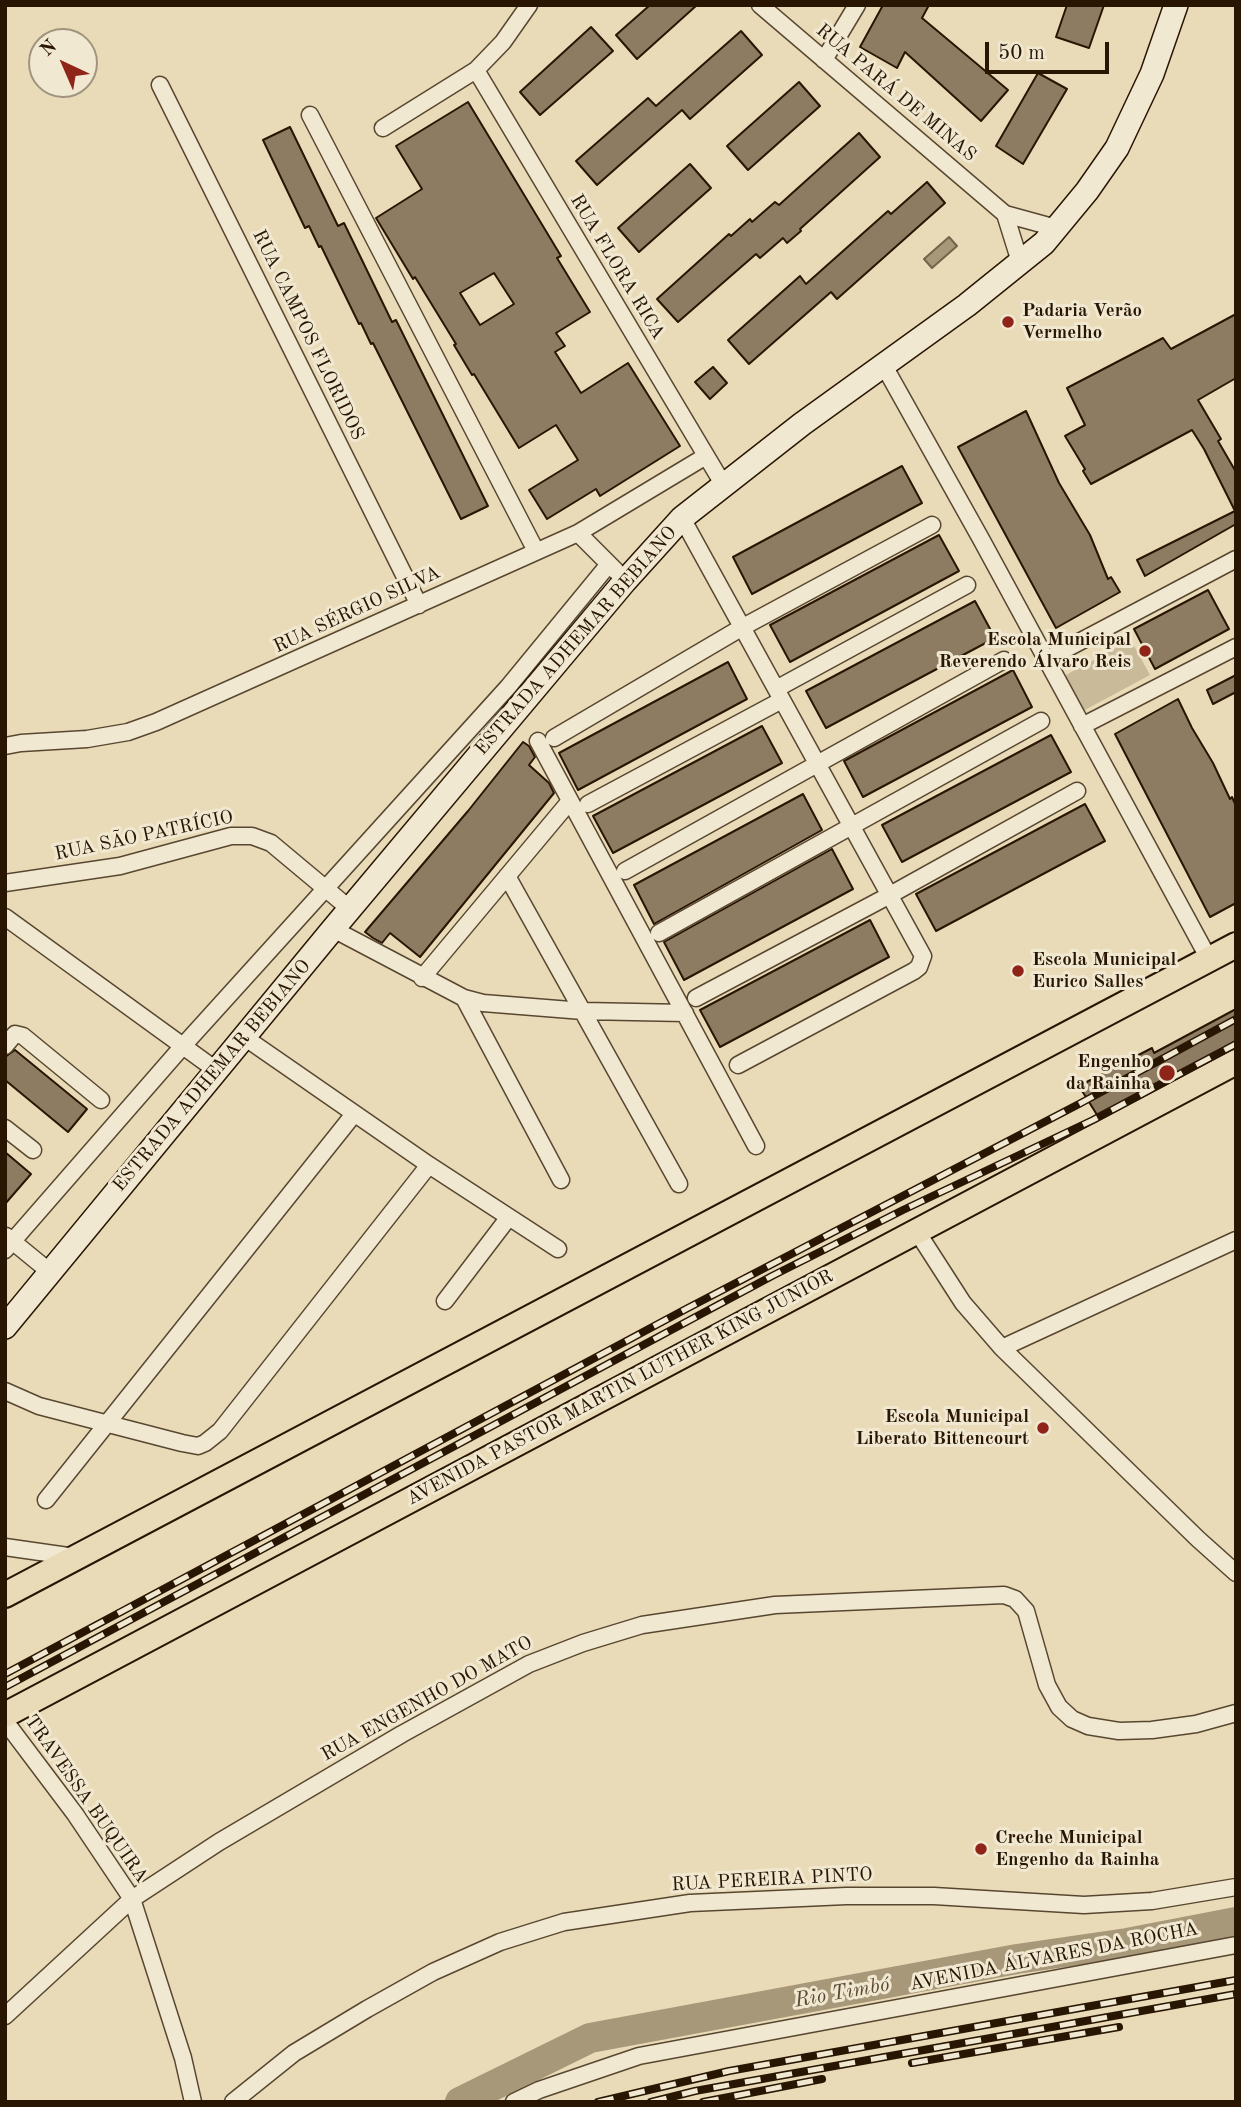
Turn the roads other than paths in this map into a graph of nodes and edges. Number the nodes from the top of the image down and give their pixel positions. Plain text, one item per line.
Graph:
1 (541, 5) edge
2 (760, 5) edge
3 (857, 5) edge
4 (1176, 5) edge
5 (526, 11) edge
6 (824, 60) junction
7 (476, 70) junction
8 (160, 85) dead end
9 (310, 115) dead end
10 (383, 128) dead end
11 (1005, 214) junction
12 (1056, 228) junction
13 (1020, 262) junction
14 (883, 364) junction
15 (706, 456) junction
16 (723, 484) junction
17 (682, 518) junction
18 (932, 525) dead end
19 (578, 533) junction
20 (537, 551) junction
21 (1236, 559) edge
22 (617, 572) junction
23 (967, 585) dead end
24 (419, 605) junction
25 (741, 628) junction
26 (1236, 647) edge
27 (1047, 659) junction
28 (1004, 660) dead end
29 (779, 695) junction
30 (1041, 721) dead end
31 (1082, 726) junction
32 (5, 747) edge
33 (818, 765) junction
34 (1077, 791) dead end
35 (570, 801) junction
36 (588, 804) dead end
37 (852, 824) junction
38 (625, 871) dead end
39 (507, 876) junction
40 (5, 883) edge
41 (325, 888) junction
42 (890, 895) junction
43 (350, 909) junction
44 (5, 917) edge
45 (333, 929) junction
46 (659, 933) dead end
47 (1236, 945) edge
48 (1209, 959) junction
49 (422, 978) junction
50 (464, 998) junction
51 (696, 998) dead end
52 (583, 1011) junction
53 (685, 1013) junction
54 (244, 1037) junction
55 (5, 1046) edge
56 (182, 1047) junction
57 (1236, 1062) edge
58 (738, 1065) dead end
59 (216, 1070) junction
60 (101, 1100) dead end
61 (354, 1114) junction
62 (5, 1128) edge
63 (756, 1146) dead end
64 (33, 1150) dead end
65 (429, 1165) junction
66 (561, 1180) dead end
67 (679, 1184) dead end
68 (509, 1217) junction
69 (916, 1230) junction
70 (1236, 1240) edge
71 (8, 1242) edge
72 (558, 1249) dead end
73 (50, 1272) junction
74 (445, 1301) dead end
75 (5, 1326) edge
76 (1002, 1348) junction
77 (5, 1391) edge
78 (107, 1422) junction
79 (46, 1500) dead end
80 (5, 1547) edge
81 (75, 1557) junction
82 (1236, 1573) edge
83 (5, 1595) edge
84 (1236, 1713) edge
85 (5, 1715) edge
86 (5, 1721) edge
87 (1236, 1887) edge
88 (132, 1899) junction
89 (1236, 1945) edge
90 (5, 2016) edge
91 (192, 2102) edge
92 (233, 2102) edge
93 (514, 2102) edge

1 - 5 street
2 - 6 street, RUA PARÁ DE MINAS
3 - 6 street
4 - 12 main road, ESTRADA ADHEMAR BEBIANO
5 - 7 street
6 - 11 street, RUA PARÁ DE MINAS
7 - 10 street
7 - 15 street, RUA FLORA RICA
8 - 24 street, RUA CAMPOS FLORIDOS
9 - 20 street
11 - 12 street, RUA PARÁ DE MINAS
11 - 13 street
12 - 13 main road, ESTRADA ADHEMAR BEBIANO
13 - 14 main road, ESTRADA ADHEMAR BEBIANO
14 - 16 main road, ESTRADA ADHEMAR BEBIANO
14 - 27 street
15 - 16 street, RUA FLORA RICA
15 - 19 street, RUA SÉRGIO SILVA
16 - 17 main road, ESTRADA ADHEMAR BEBIANO
17 - 22 main road, ESTRADA ADHEMAR BEBIANO
17 - 25 street
18 - 25 street
19 - 20 street, RUA SÉRGIO SILVA
19 - 22 street
20 - 24 street, RUA SÉRGIO SILVA
21 - 27 street
22 - 41 street, ESTRADA ADHEMAR BEBIANO
22 - 43 main road, ESTRADA ADHEMAR BEBIANO
23 - 29 street
24 - 32 street, RUA SÉRGIO SILVA
25 - 29 street
25 - 35 street
26 - 31 street
27 - 31 street
28 - 33 street
29 - 33 street
29 - 36 street
30 - 37 street
31 - 48 street
33 - 37 street
33 - 38 street
34 - 42 street
35 - 39 street
35 - 53 street
37 - 42 street
37 - 46 street
39 - 49 street
39 - 52 street
40 - 41 street, RUA SÃO PATRÍCIO
41 - 43 street, RUA SÃO PATRÍCIO
41 - 56 street, ESTRADA ADHEMAR BEBIANO
42 - 51 street
42 - 58 street
43 - 45 main road, ESTRADA ADHEMAR BEBIANO
44 - 56 street
45 - 49 street
45 - 54 main road, ESTRADA ADHEMAR BEBIANO
47 - 48 main road
48 - 81 main road
49 - 50 street
50 - 52 street
50 - 66 street
52 - 53 street
52 - 67 street
53 - 63 street
54 - 59 main road, ESTRADA ADHEMAR BEBIANO
54 - 61 street
55 - 60 street
56 - 59 street
56 - 71 street, ESTRADA ADHEMAR BEBIANO
57 - 69 main road, AVENIDA PASTOR MARTIN LUTHER KING JUNIOR
59 - 73 main road, ESTRADA ADHEMAR BEBIANO
61 - 65 street
61 - 78 street
62 - 64 street
65 - 68 street
65 - 78 street
68 - 72 street
68 - 74 street
69 - 76 street
69 - 85 main road, AVENIDA PASTOR MARTIN LUTHER KING JUNIOR
70 - 76 street
71 - 73 street
73 - 75 main road, ESTRADA ADHEMAR BEBIANO
76 - 82 street
77 - 78 street
78 - 79 street
80 - 81 street
81 - 83 main road
84 - 88 street, RUA ENGENHO DO MATO
86 - 88 street, TRAVESSA BUQUIRA
87 - 92 street, RUA PEREIRA PINTO
88 - 90 street, RUA ENGENHO DO MATO
88 - 91 street, TRAVESSA BUQUIRA
89 - 93 street, AVENIDA ÁLVARES DA ROCHA

